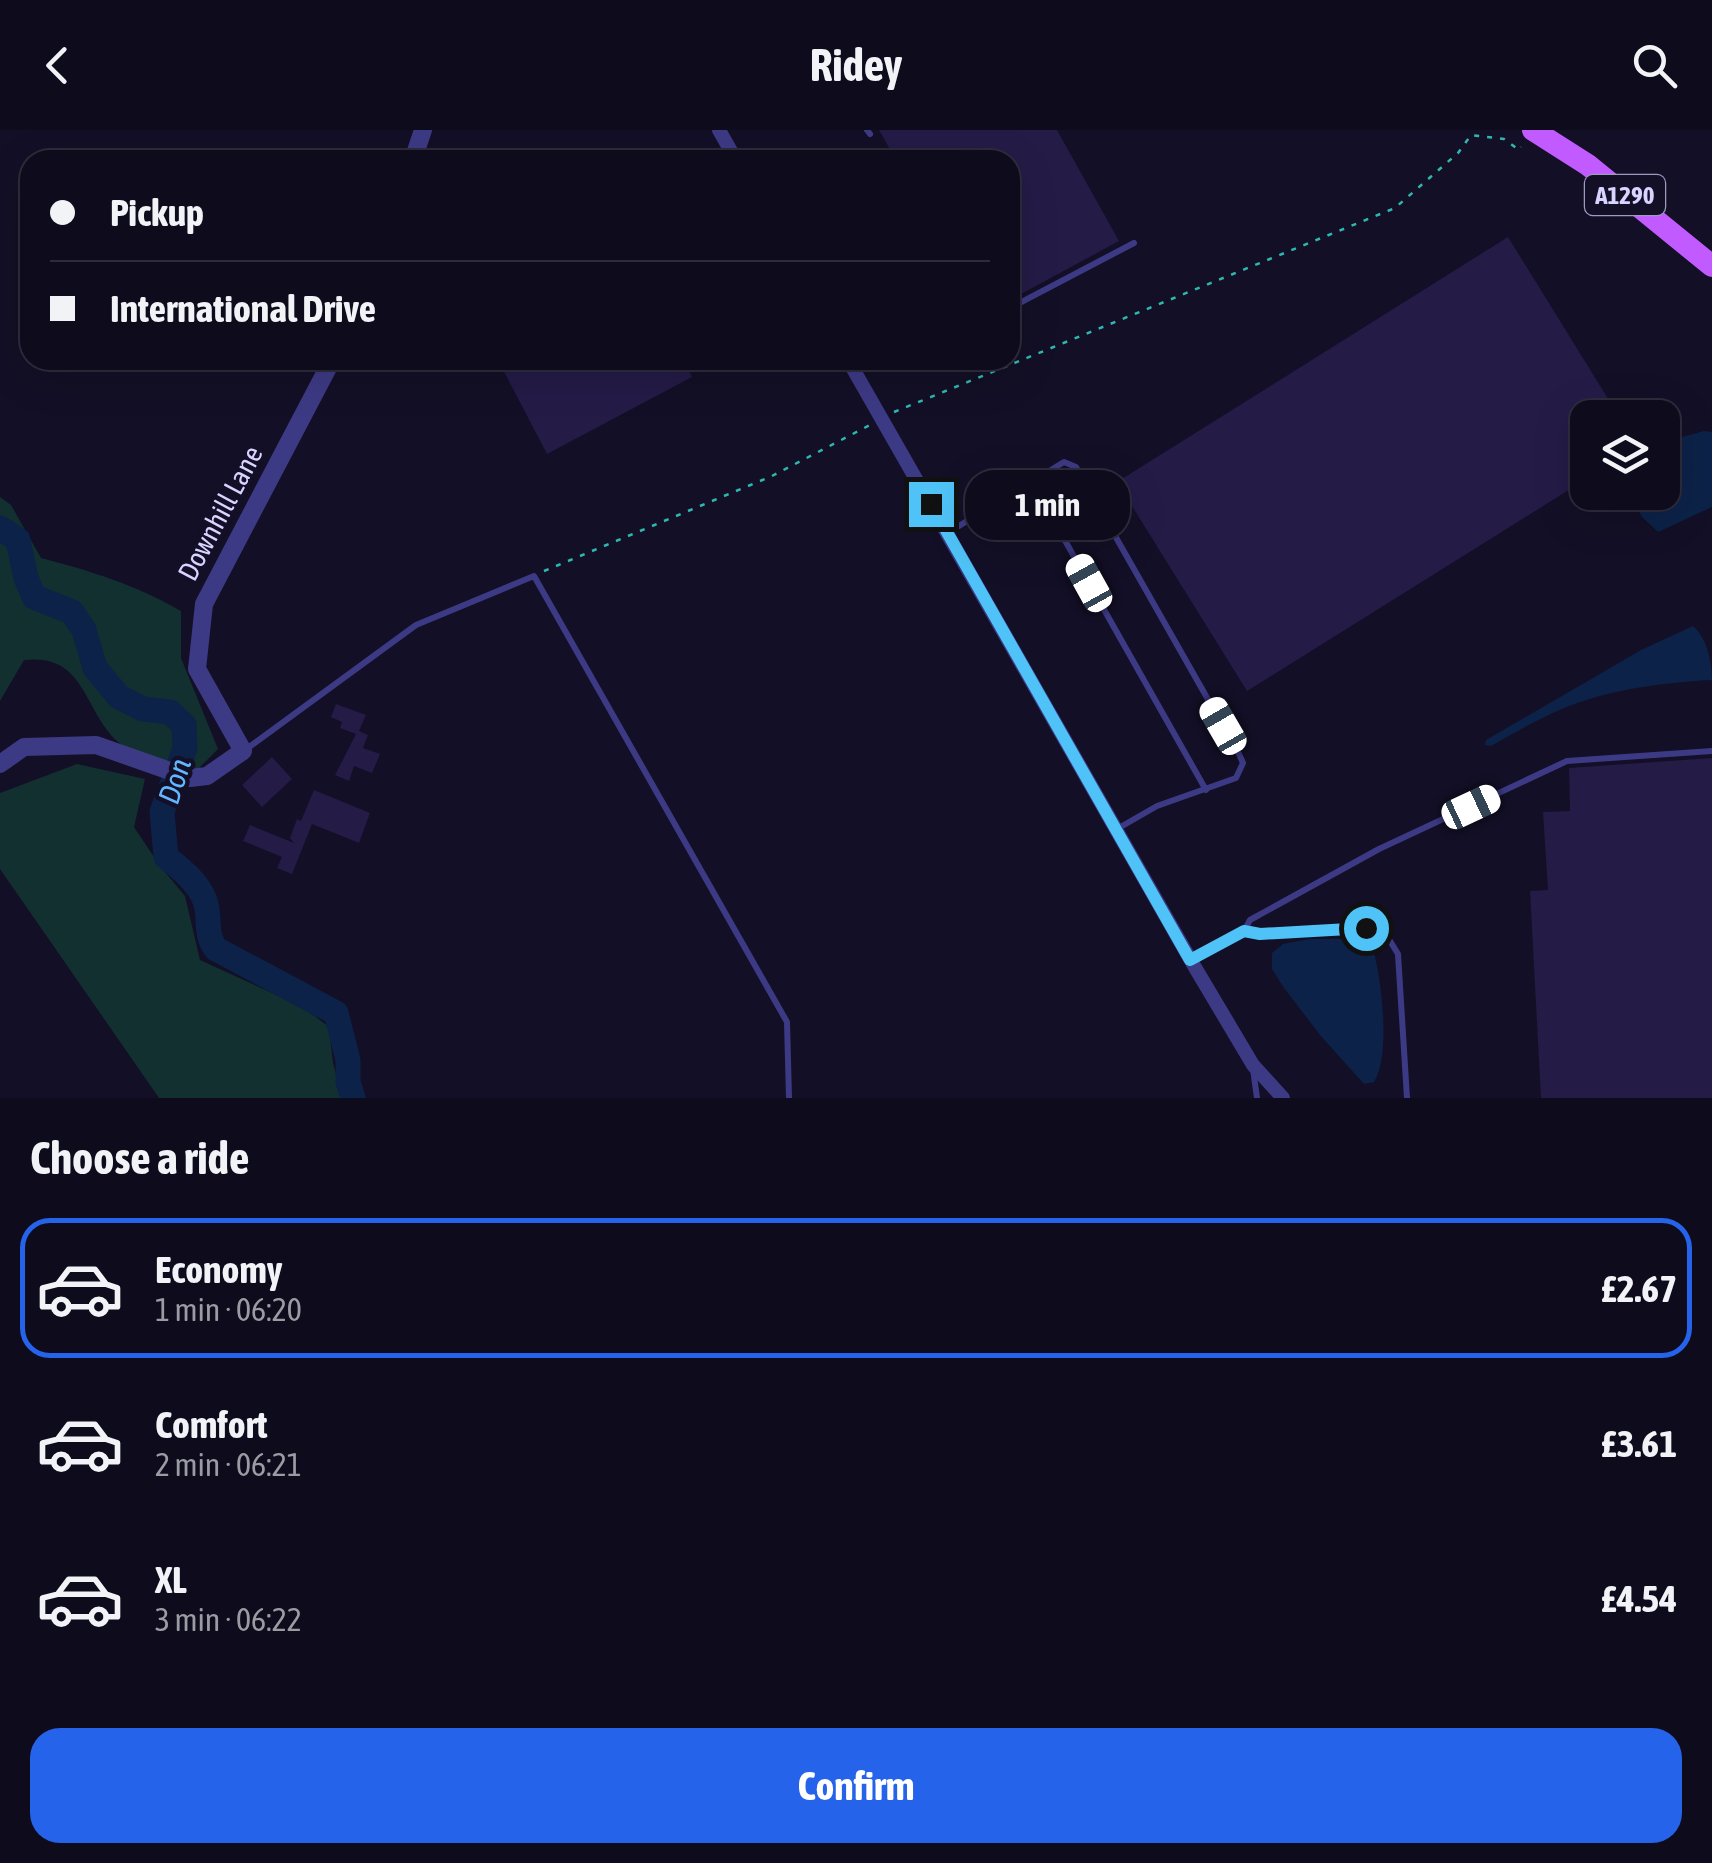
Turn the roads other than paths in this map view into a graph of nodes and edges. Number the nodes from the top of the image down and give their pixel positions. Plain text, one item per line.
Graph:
1 (1533, 130) edge
2 (1134, 243) dead end
3 (1712, 266) edge
4 (1020, 303) edge
5 (327, 370) edge
6 (853, 370) edge
7 (1050, 514) dead end
8 (948, 532) junction
9 (242, 751) junction
10 (1712, 751) edge
11 (0, 764) edge
12 (1206, 790) junction
13 (1117, 829) junction
14 (1244, 931) junction
15 (1190, 960) junction
16 (1253, 1065) junction
17 (789, 1098) edge
18 (1257, 1098) edge
19 (1284, 1098) edge
20 (1406, 1098) edge

1 - 3 main road, A1290
2 - 4 lane
5 - 9 street, Downhill Lane
6 - 8 street
7 - 12 lane
8 - 12 lane
8 - 13 street
9 - 11 street
9 - 17 lane
10 - 14 lane
12 - 13 lane
13 - 15 street
14 - 15 lane
14 - 20 lane
15 - 16 street
16 - 18 lane
16 - 19 street

